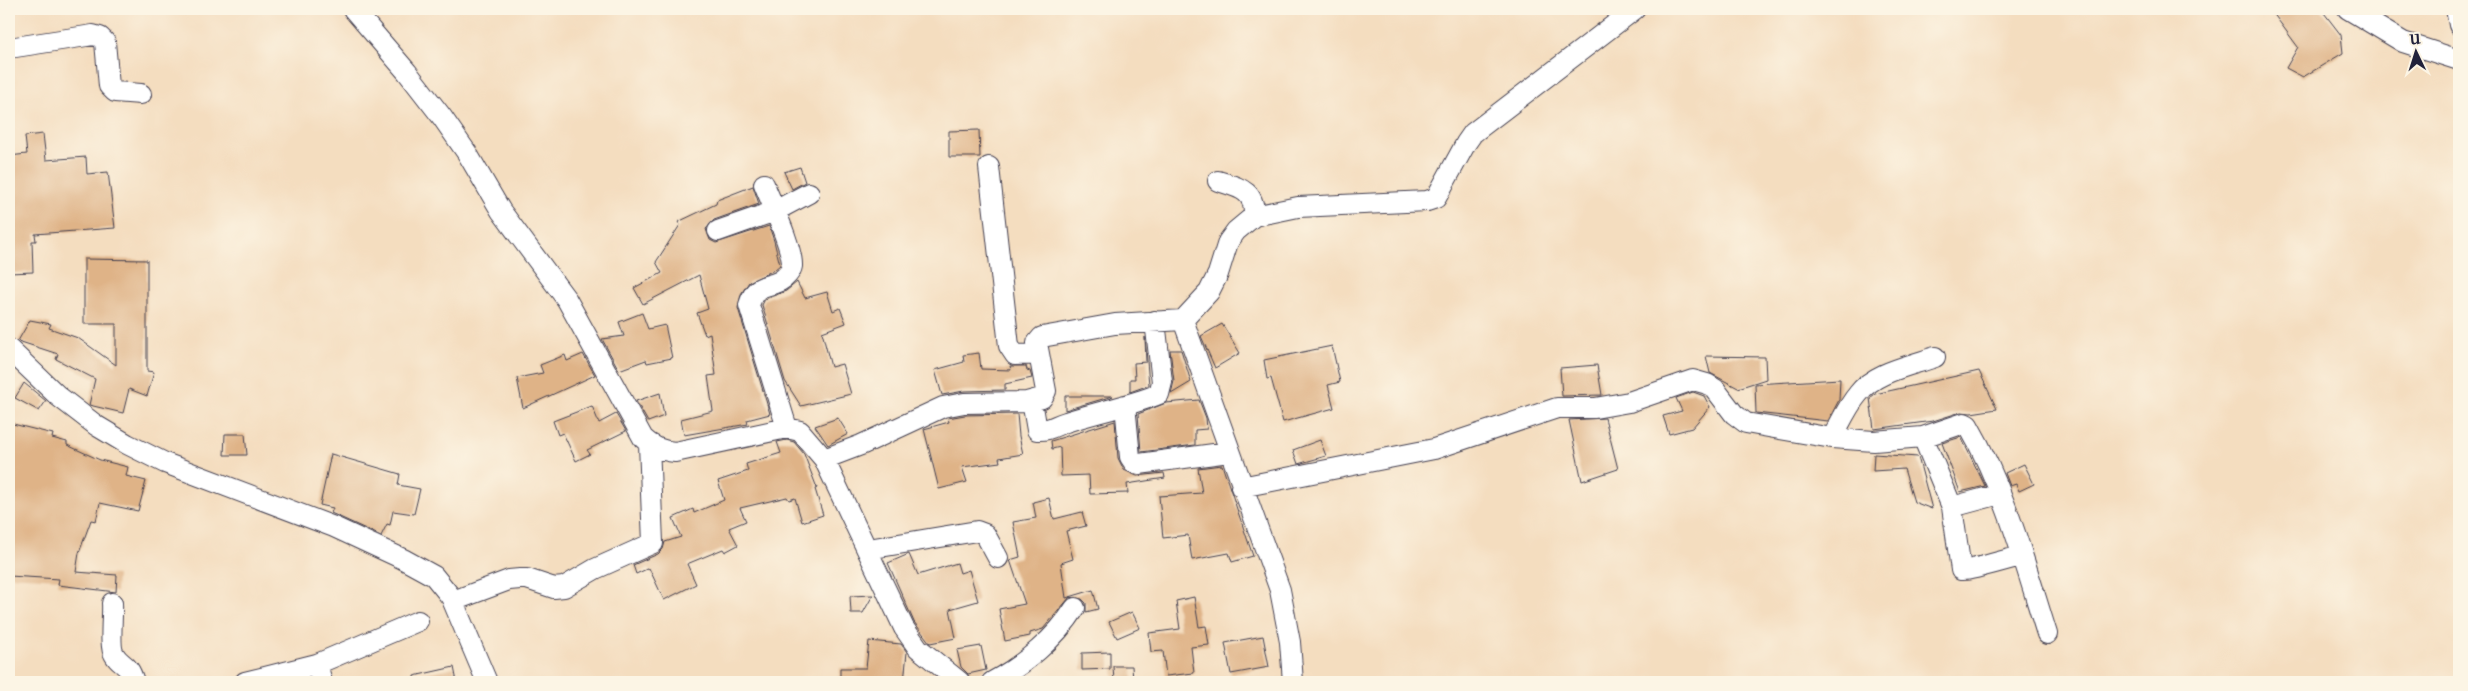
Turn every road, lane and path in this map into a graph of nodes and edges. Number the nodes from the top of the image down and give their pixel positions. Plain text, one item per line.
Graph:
1 (353, 9) edge
2 (1635, 9) edge
3 (2348, 9) edge
4 (2456, 9) edge
5 (2459, 25) edge
6 (9, 48) edge
7 (2459, 60) edge
8 (141, 94) dead end
9 (989, 167) dead end
10 (1218, 181) dead end
11 (764, 184) dead end
12 (809, 193) dead end
13 (775, 211) junction
14 (1254, 216) junction
15 (718, 231) dead end
16 (1183, 320) junction
17 (1155, 321) junction
18 (9, 349) edge
19 (1038, 354) junction
20 (1935, 357) dead end
21 (1032, 401) junction
22 (1125, 405) junction
23 (787, 428) junction
24 (1923, 437) junction
25 (1832, 438) junction
26 (649, 444) junction
27 (1229, 452) junction
28 (824, 459) junction
29 (1241, 487) junction
30 (2000, 494) junction
31 (1952, 507) junction
32 (868, 549) junction
33 (2022, 556) junction
34 (998, 558) dead end
35 (453, 601) junction
36 (112, 603) dead end
37 (1075, 608) dead end
38 (418, 621) dead end
39 (2048, 634) dead end
40 (319, 673) edge
41 (134, 682) edge
42 (245, 682) edge
43 (487, 682) edge
44 (960, 682) edge
45 (992, 682) edge
46 (1293, 682) edge

1 - 26 street
2 - 14 street
3 - 7 street
4 - 5 street
6 - 8 street
9 - 19 street
10 - 14 street
11 - 13 street
12 - 13 street
13 - 15 street
13 - 23 street
14 - 16 street
16 - 17 street
16 - 27 street
17 - 19 street
17 - 22 street
18 - 35 street
19 - 21 street
20 - 25 street
21 - 22 street
21 - 28 street
22 - 27 street
23 - 26 street
23 - 28 street
24 - 25 street
24 - 30 street
24 - 31 street
25 - 29 street
26 - 35 street
27 - 29 street
28 - 32 street
29 - 46 street
30 - 31 street
30 - 33 street
31 - 33 street
32 - 34 street
32 - 44 street
33 - 39 street
35 - 43 street
36 - 41 street
37 - 45 street
38 - 40 street
40 - 42 street

